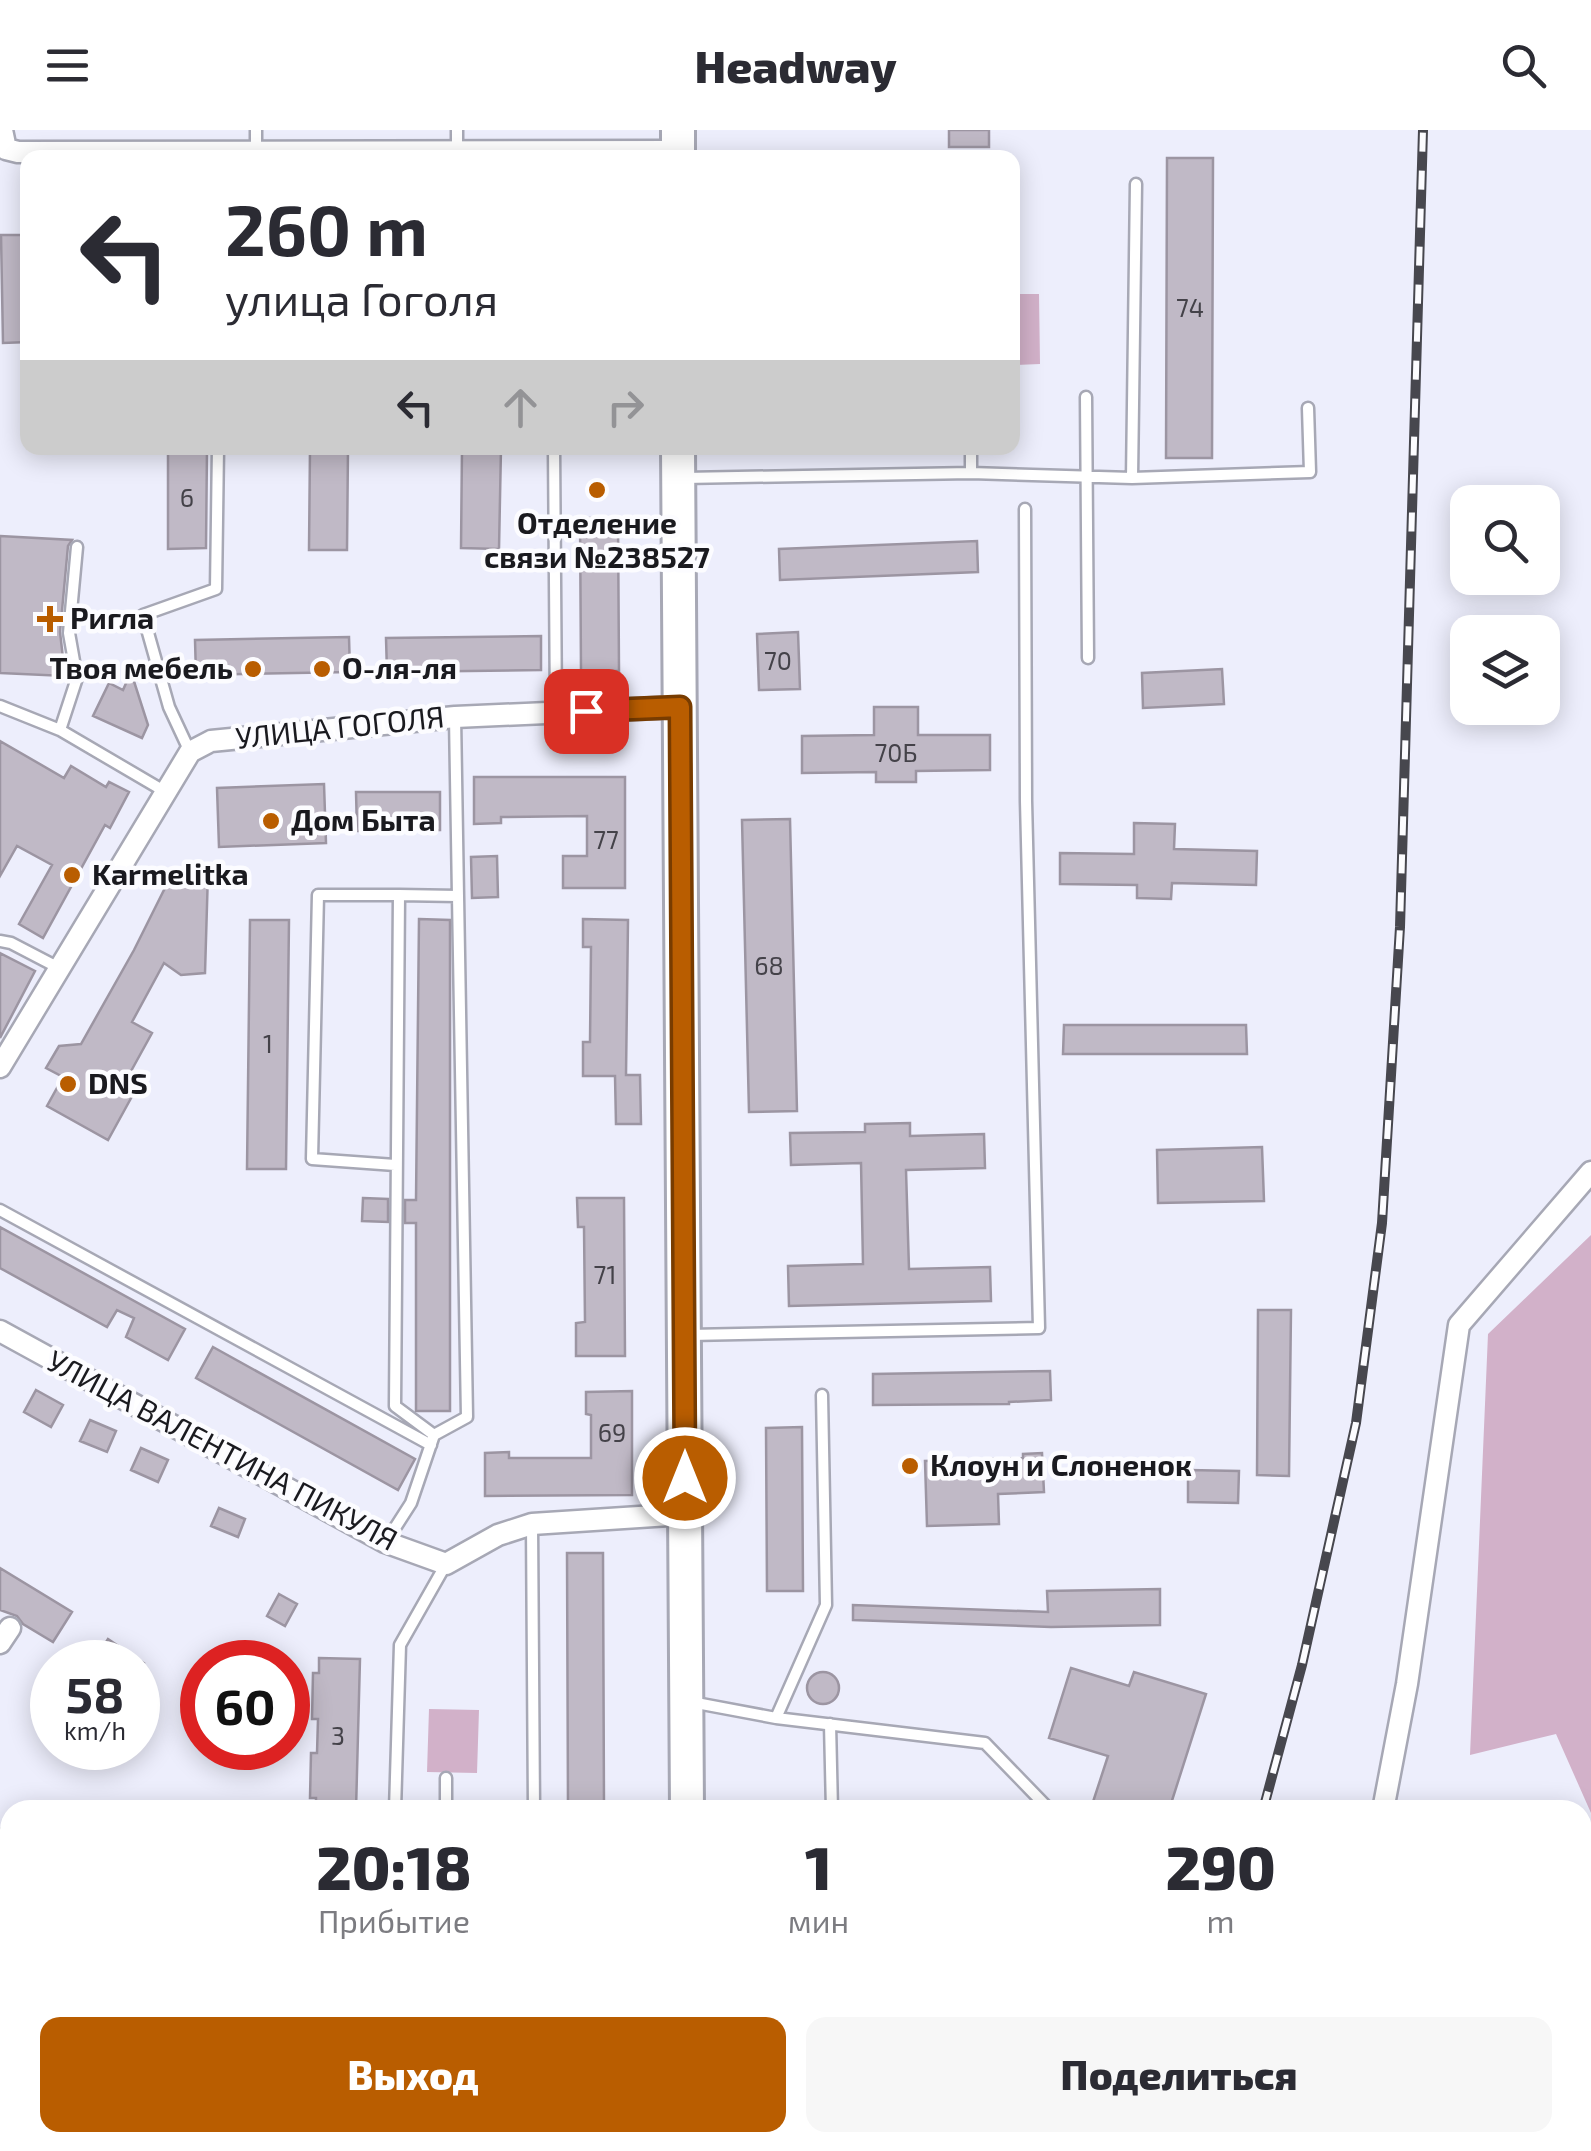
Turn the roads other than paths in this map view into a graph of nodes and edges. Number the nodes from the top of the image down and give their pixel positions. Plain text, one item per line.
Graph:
1 (2, 130) edge
2 (20, 152) edge
3 (1136, 184) dead end
4 (1086, 396) dead end
5 (1308, 408) dead end
6 (218, 455) edge
7 (554, 455) edge
8 (971, 455) edge
9 (678, 463) edge
10 (972, 473) junction
11 (1088, 476) junction
12 (1132, 478) junction
13 (1026, 509) dead end
14 (77, 547) dead end
15 (1088, 658) dead end
16 (0, 706) edge
17 (680, 707) junction
18 (556, 712) junction
19 (454, 716) junction
20 (60, 730) junction
21 (190, 752) junction
22 (164, 791) junction
23 (399, 895) junction
24 (458, 896) junction
25 (0, 941) edge
26 (58, 968) junction
27 (0, 1067) edge
28 (395, 1165) junction
29 (1591, 1172) edge
30 (0, 1210) edge
31 (0, 1331) edge
32 (685, 1335) junction
33 (822, 1395) dead end
34 (433, 1440) junction
35 (685, 1514) junction
36 (532, 1524) junction
37 (386, 1542) junction
38 (446, 1564) junction
39 (686, 1700) junction
40 (776, 1718) junction
41 (830, 1724) junction
42 (446, 1778) dead end
43 (395, 1800) edge
44 (446, 1800) edge
45 (534, 1800) edge
46 (687, 1800) edge
47 (832, 1800) edge
48 (1040, 1800) edge
49 (1386, 1800) edge

1 - 2 street
3 - 12 lane
4 - 11 lane
5 - 12 lane
6 - 21 lane
7 - 18 lane
8 - 10 lane
9 - 10 lane
9 - 17 main road
10 - 11 lane
11 - 12 lane
11 - 15 lane
13 - 32 lane
14 - 20 lane
16 - 20 lane
17 - 18 street, УЛИЦА ГОГОЛЯ
17 - 32 main road
18 - 19 street, УЛИЦА ГОГОЛЯ
19 - 21 street, УЛИЦА ГОГОЛЯ
19 - 24 lane
20 - 22 lane
21 - 22 street
22 - 26 street
23 - 24 lane
23 - 28 lane
23 - 28 lane
24 - 34 lane
25 - 26 lane
26 - 27 street
28 - 34 lane
29 - 49 street
30 - 34 lane
31 - 37 street, УЛИЦА ВАЛЕНТИНА ПИКУЛЯ
32 - 35 main road
33 - 40 lane
34 - 37 lane
35 - 36 street
35 - 39 main road
36 - 38 street
36 - 45 lane
37 - 38 street, УЛИЦА ВАЛЕНТИНА ПИКУЛЯ
38 - 43 lane
39 - 40 lane
39 - 46 main road
40 - 41 lane
41 - 47 lane
41 - 48 lane
42 - 44 lane

